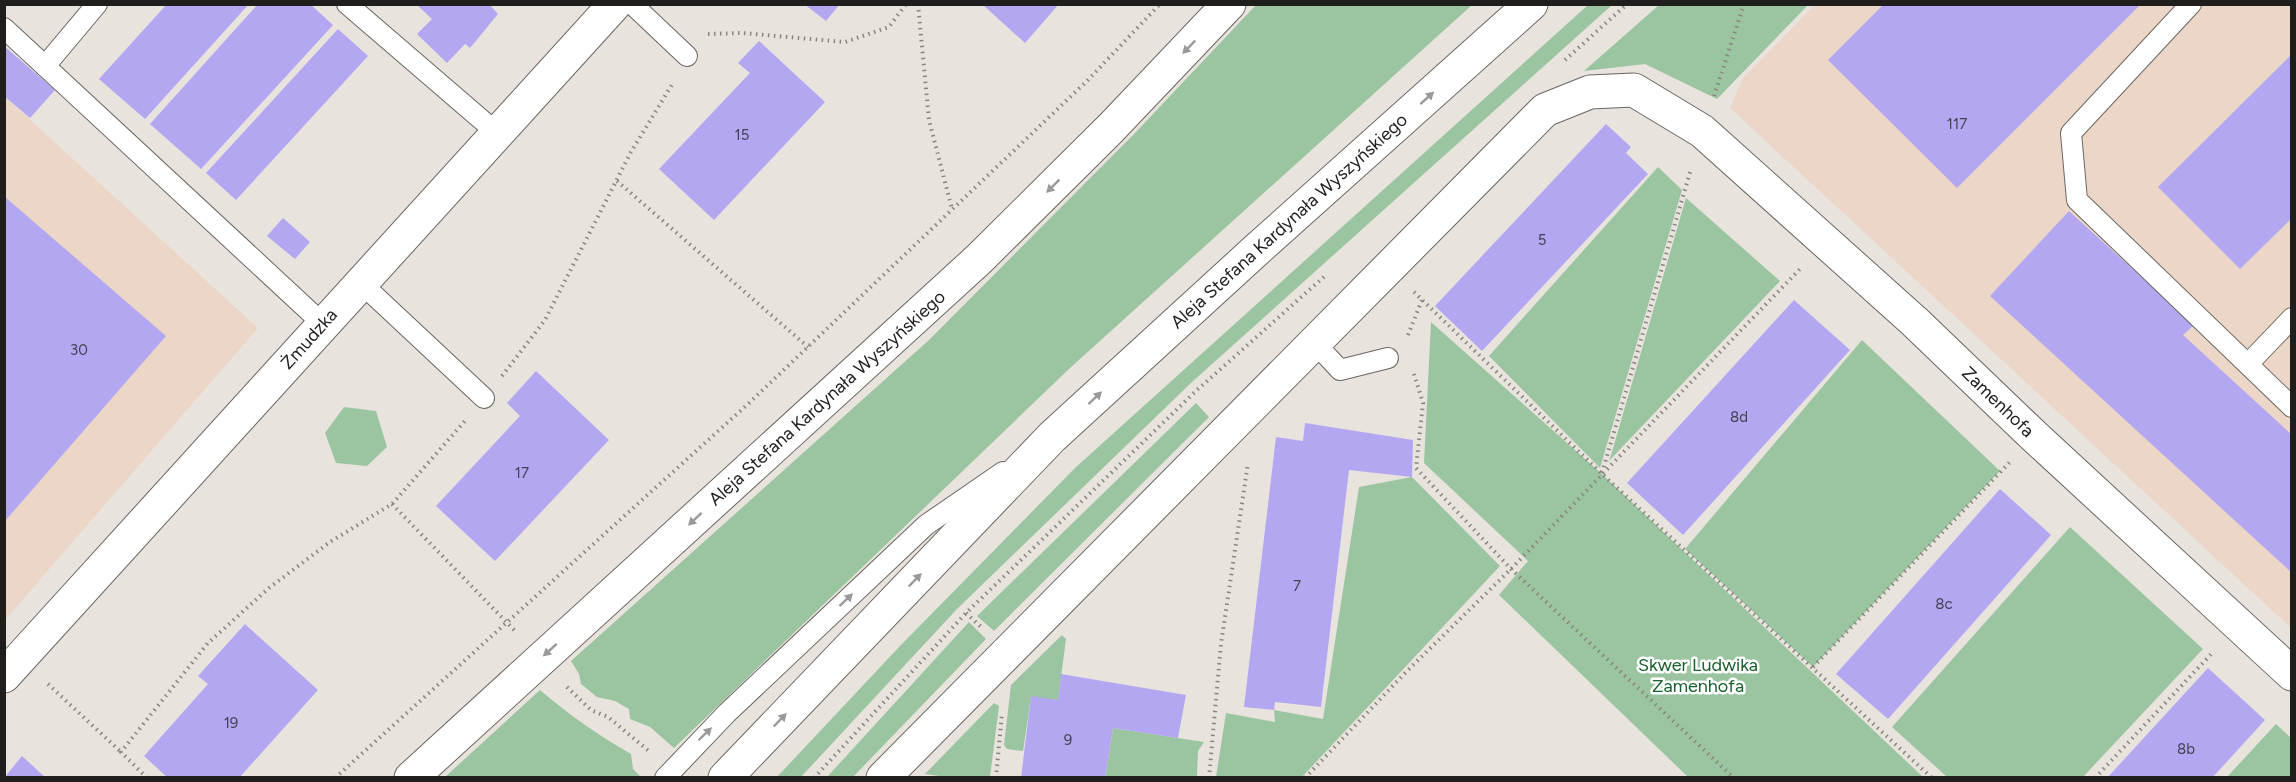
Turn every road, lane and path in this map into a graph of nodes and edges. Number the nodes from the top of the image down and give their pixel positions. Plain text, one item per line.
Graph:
1 (97, 4) edge
2 (347, 4) edge
3 (615, 4) edge
4 (632, 4) edge
5 (906, 4) edge
6 (918, 4) edge
7 (1160, 4) edge
8 (1229, 4) edge
9 (1531, 4) edge
10 (1627, 4) edge
11 (1744, 4) edge
12 (2190, 4) edge
13 (4, 28) edge
14 (687, 56) junction
15 (45, 66) junction
16 (1557, 68) dead end
17 (1702, 131) junction
18 (497, 134) junction
19 (617, 181) junction
20 (952, 210) junction
21 (1826, 242) junction
22 (1329, 272) dead end
23 (360, 283) junction
24 (1408, 285) dead end
25 (1422, 300) junction
26 (2292, 318) edge
27 (323, 324) junction
28 (1314, 342) junction
29 (1405, 344) dead end
30 (808, 346) junction
31 (1388, 358) dead end
32 (2248, 364) junction
33 (1411, 365) dead end
34 (1197, 390) junction
35 (484, 398) junction
36 (2292, 407) edge
37 (1230, 425) junction
38 (2034, 436) junction
39 (1052, 437) junction
40 (1602, 474) junction
41 (392, 504) junction
42 (1511, 569) junction
43 (506, 620) junction
44 (2238, 625) junction
45 (13, 667) edge
46 (1813, 667) junction
47 (2292, 674) edge
48 (563, 683) dead end
49 (121, 752) junction
50 (652, 754) dead end
51 (147, 777) edge
52 (335, 777) edge
53 (411, 777) edge
54 (665, 777) edge
55 (725, 777) edge
56 (814, 777) edge
57 (883, 777) edge
58 (1209, 777) edge
59 (1305, 777) edge
60 (1734, 777) edge
61 (1932, 777) edge
62 (2095, 777) edge

1 - 15 lane
2 - 18 lane
3 - 18 street, Żmudzka
4 - 14 lane
5 - 14 path
6 - 20 path
7 - 20 path
8 -> 53 street, Aleja Stefana Kardynała Wyszyńskiego
39 -> 9 street, Aleja Stefana Kardynała Wyszyńskiego
10 - 16 path
11 - 17 path
12 - 32 lane
13 - 15 lane
14 - 19 path
15 - 27 lane
17 - 21 street, Zamenhofa
17 - 28 street, Zamenhofa
17 - 40 path
18 - 23 street, Żmudzka
19 - 30 path
19 - 35 path
20 - 30 path
21 - 38 street, Zamenhofa
21 - 40 path
22 - 34 path
23 - 27 street, Żmudzka
23 - 35 lane
24 - 25 path
25 - 29 path
25 - 40 path
26 - 32 lane
27 - 45 street, Żmudzka
28 - 31 lane
28 - 37 street, Zamenhofa
30 - 43 path
32 - 36 lane
33 - 42 path
34 - 37 path
34 - 56 path
35 - 41 path
37 - 57 street, Zamenhofa
37 - 58 path
38 - 44 street, Zamenhofa
38 - 46 path
54 -> 39 lane
55 -> 39 street, Aleja Stefana Kardynała Wyszyńskiego
40 - 42 path
40 - 46 path
41 - 43 path
41 - 49 path
42 - 59 path
42 - 60 path
43 - 52 path
44 - 47 street, Zamenhofa
44 - 62 path
45 - 49 path
46 - 61 path
48 - 50 path
49 - 51 path

